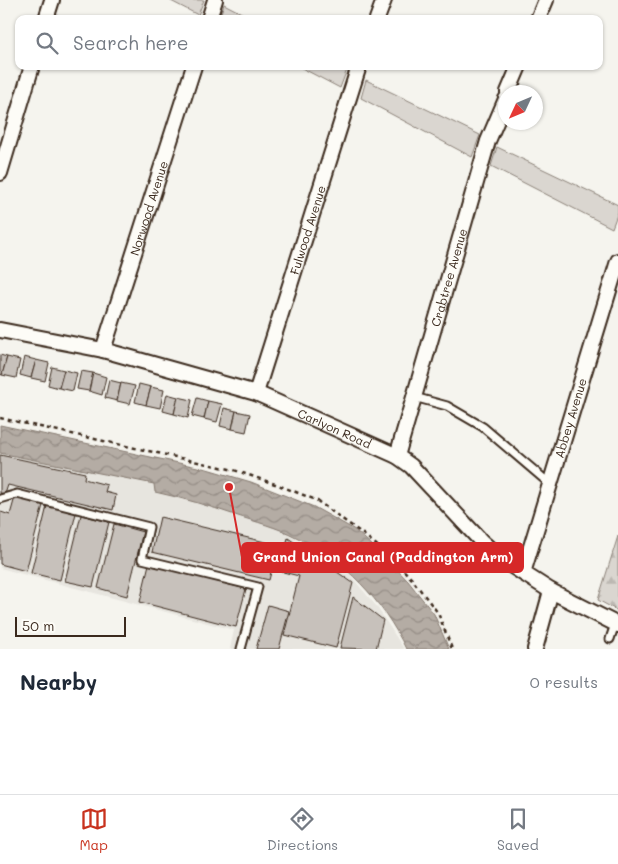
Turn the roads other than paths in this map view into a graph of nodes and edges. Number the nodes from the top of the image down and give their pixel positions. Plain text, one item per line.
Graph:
1 (52, 0) edge
2 (215, 0) edge
3 (384, 0) edge
4 (546, 0) edge
5 (47, 15) edge
6 (210, 15) edge
7 (378, 15) edge
8 (540, 15) edge
9 (31, 70) edge
10 (193, 70) edge
11 (358, 70) edge
12 (517, 70) edge
13 (511, 85) edge
14 (498, 118) edge
15 (0, 173) edge
16 (618, 261) edge
17 (0, 330) edge
18 (103, 350) junction
19 (256, 393) junction
20 (414, 397) junction
21 (397, 456) junction
22 (550, 484) junction
23 (0, 499) edge
24 (523, 573) junction
25 (551, 590) junction
26 (616, 624) edge
27 (610, 639) dead end
28 (241, 649) edge
29 (535, 649) edge

1 - 5 street
2 - 6 street
3 - 7 street
4 - 8 street
9 - 15 street
10 - 18 street, Norwood Avenue
11 - 19 street, Fulwood Avenue
12 - 13 street
14 - 20 street, Crabtree Avenue
16 - 22 street, Abbey Avenue
17 - 18 street, Carlyon Road
18 - 19 street, Carlyon Road
19 - 21 street, Carlyon Road
20 - 21 street, Crabtree Avenue
20 - 22 lane
21 - 24 street, Carlyon Road
22 - 24 street, Abbey Avenue
23 - 28 lane
24 - 25 street, Carlyon Road
25 - 26 street, Carlyon Road
25 - 29 street
26 - 27 lane

